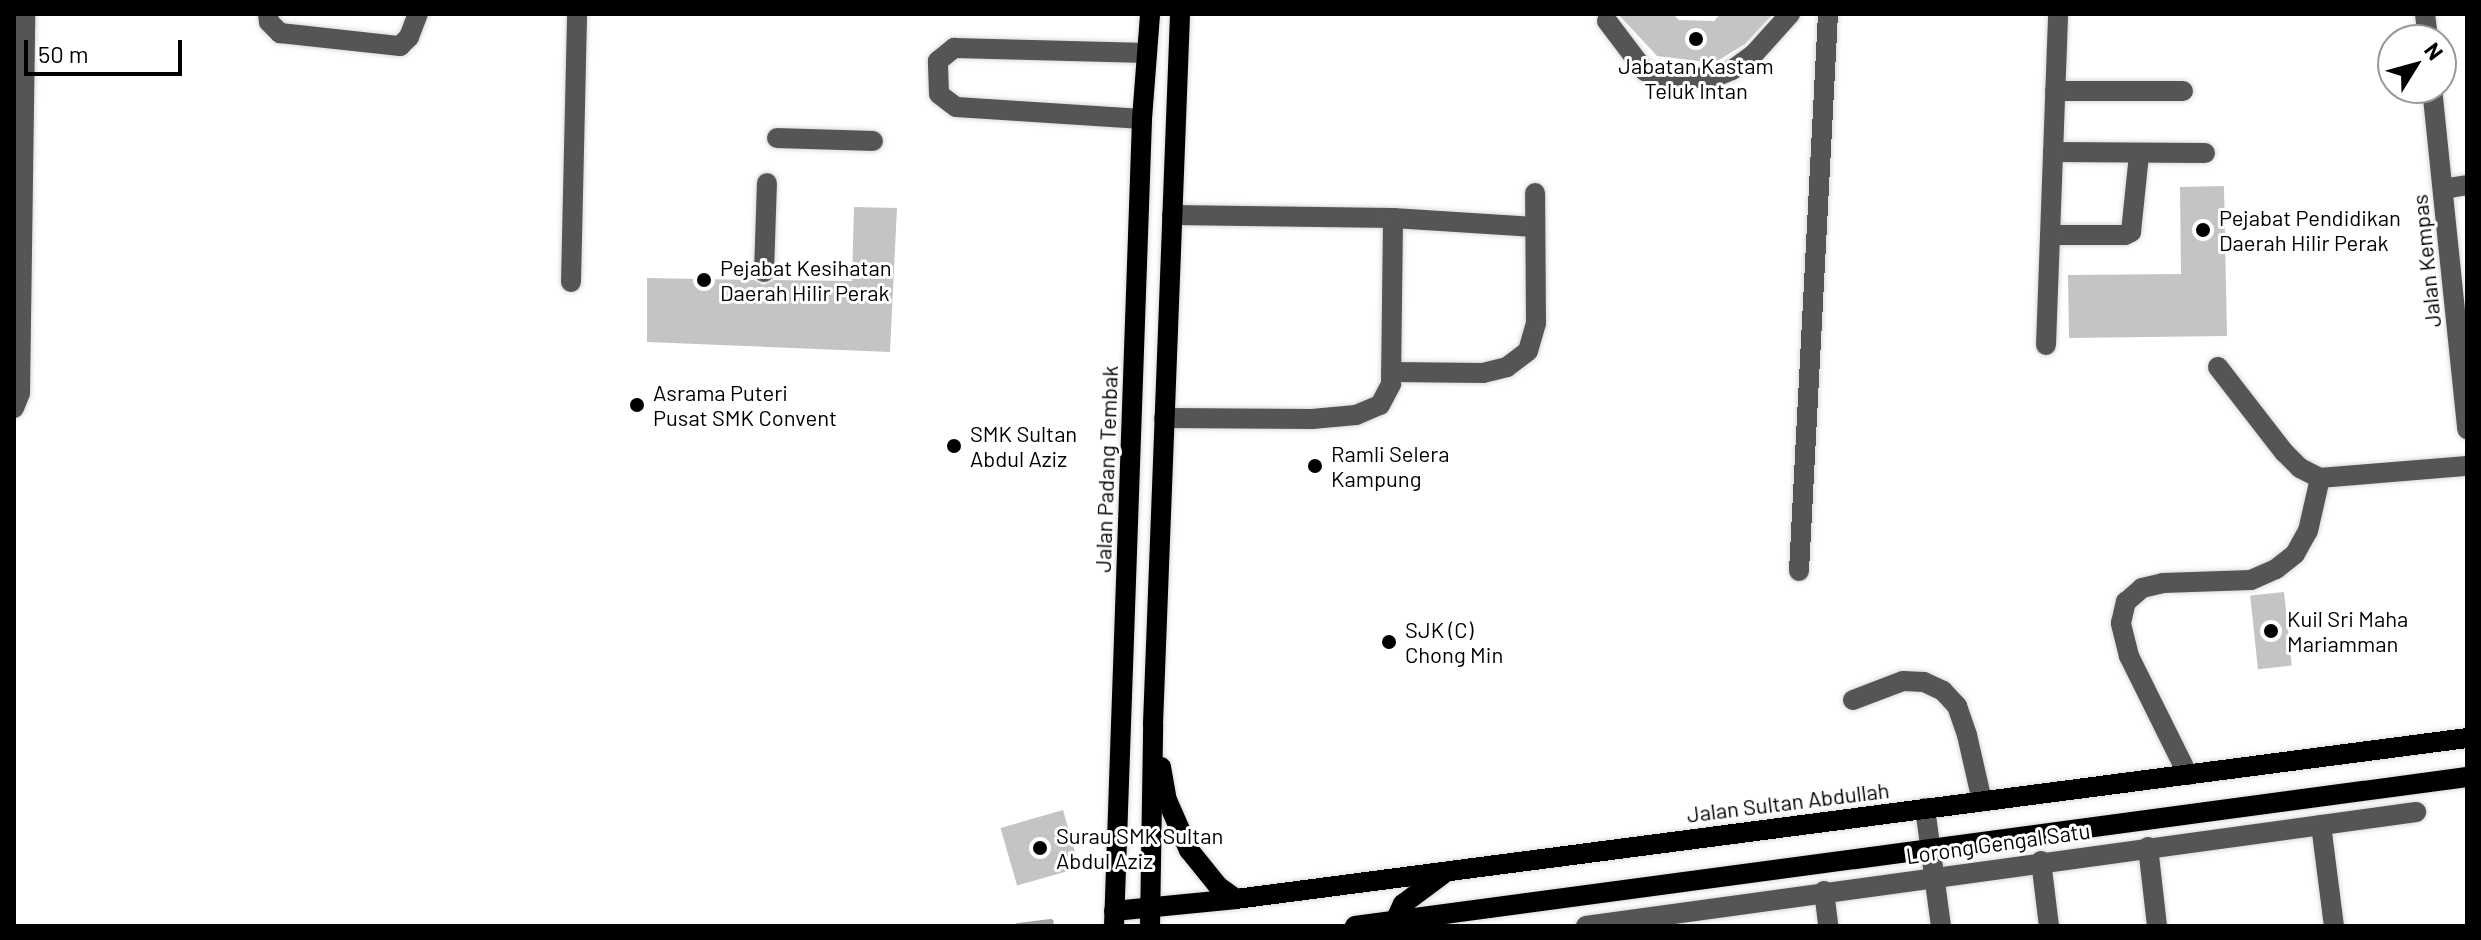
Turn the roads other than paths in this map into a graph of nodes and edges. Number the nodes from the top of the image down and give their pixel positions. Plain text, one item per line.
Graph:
1 (25, 14) edge
2 (268, 14) edge
3 (418, 14) edge
4 (577, 14) edge
5 (1150, 14) edge
6 (1180, 14) edge
7 (1790, 14) edge
8 (1828, 14) edge
9 (2058, 14) edge
10 (1607, 21) dead end
11 (1147, 53) junction
12 (2055, 91) junction
13 (2183, 91) dead end
14 (2434, 104) edge
15 (1142, 119) junction
16 (777, 138) dead end
17 (873, 141) dead end
18 (2053, 152) junction
19 (2205, 153) dead end
20 (2139, 154) junction
21 (767, 183) dead end
22 (2467, 185) edge
23 (2443, 189) junction
24 (1535, 193) dead end
25 (1172, 215) junction
26 (1393, 218) junction
27 (1535, 227) junction
28 (2050, 235) junction
29 (764, 272) dead end
30 (571, 282) dead end
31 (2046, 345) dead end
32 (2218, 367) dead end
33 (1391, 372) junction
34 (14, 408) edge
35 (1164, 418) junction
36 (2467, 429) edge
37 (2467, 466) edge
38 (2320, 478) junction
39 (1799, 571) dead end
40 (1853, 700) dead end
41 (1153, 724) junction
42 (2467, 738) edge
43 (2188, 775) junction
44 (2467, 777) edge
45 (2444, 779) junction
46 (2467, 790) edge
47 (1982, 801) junction
48 (1925, 808) junction
49 (2416, 812) dead end
50 (2321, 825) junction
51 (1932, 847) junction
52 (2148, 847) junction
53 (2041, 861) junction
54 (1449, 869) junction
55 (1935, 875) junction
56 (1824, 891) junction
57 (1236, 899) junction
58 (1722, 916) edge
59 (1150, 917) edge
60 (1114, 918) edge
61 (1631, 923) edge
62 (1395, 924) edge
63 (1355, 926) edge
64 (1586, 926) edge
65 (1828, 926) edge
66 (1941, 926) edge
67 (2049, 926) edge
68 (2157, 926) edge
69 (2334, 926) edge

1 - 34 street
2 - 3 street
4 - 30 street
5 - 11 main road, Jalan Padang Tembak
6 - 25 main road
7 - 10 street
8 - 39 street
9 - 12 street
11 - 15 main road, Jalan Padang Tembak
11 - 15 street
12 - 13 street
12 - 18 street
14 - 23 street, Jalan Kempas
15 - 60 main road, Jalan Padang Tembak
16 - 17 street
18 - 20 street
18 - 28 street
19 - 20 street
20 - 28 street
21 - 29 street
22 - 23 street
23 - 36 street, Jalan Kempas
24 - 27 street
25 - 26 street
25 - 35 main road
26 - 27 street
26 - 33 street
27 - 33 street
28 - 31 street
32 - 38 street
33 - 35 street
35 - 41 main road
37 - 38 street
38 - 43 street
40 - 47 street
41 - 57 main road
41 - 59 main road
42 - 43 main road, Jalan Sultan Abdullah
43 - 47 main road, Jalan Sultan Abdullah
44 - 45 main road
45 - 46 main road
45 - 51 main road
47 - 48 main road, Jalan Sultan Abdullah
48 - 51 street
48 - 54 main road, Jalan Sultan Abdullah
49 - 50 street, Lorong Gengal Satu
50 - 52 street, Lorong Gengal Satu
50 - 69 street
51 - 55 street
51 - 62 main road
52 - 53 street, Lorong Gengal Satu
52 - 68 street
53 - 55 street, Lorong Gengal Satu
53 - 67 street
54 - 57 main road, Jalan Sultan Abdullah
54 - 62 main road
55 - 56 street, Lorong Gengal Satu
55 - 66 street
56 - 58 street, Lorong Gengal Satu
56 - 65 street
57 - 59 main road, Jalan Sultan Abdullah
58 - 61 street, Lorong Gengal Satu
59 - 60 main road, Jalan Sultan Abdullah
61 - 64 street, Lorong Gengal Satu
62 - 63 main road

